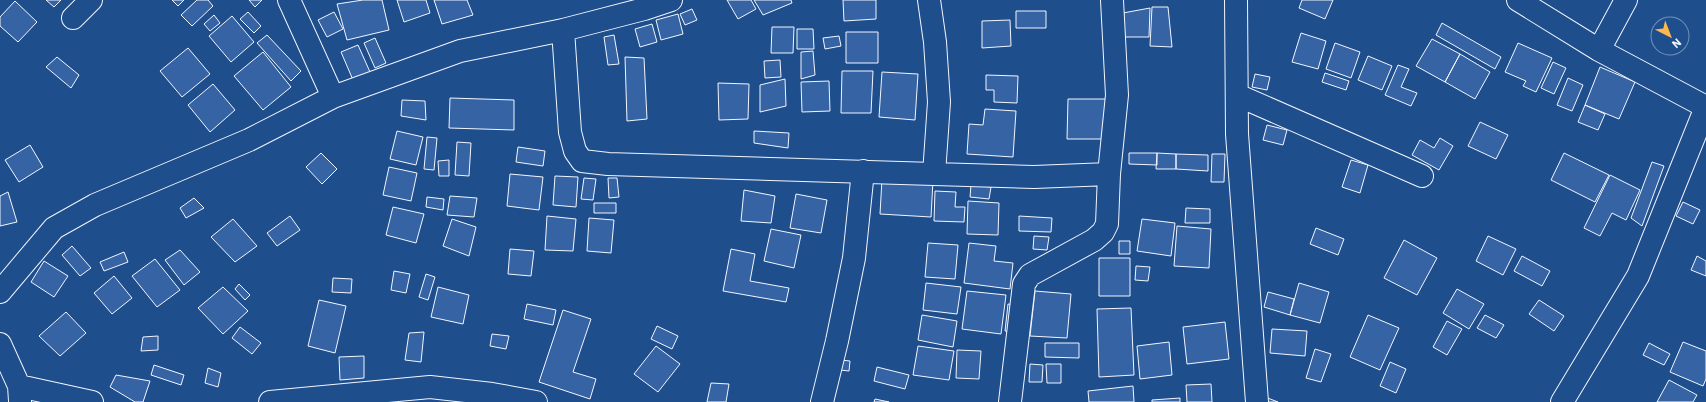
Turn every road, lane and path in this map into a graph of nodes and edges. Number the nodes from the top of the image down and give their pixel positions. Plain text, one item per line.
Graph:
1 (91, 0) edge
2 (289, 0) edge
3 (671, 0) edge
4 (929, 0) edge
5 (1112, 0) edge
6 (1236, 0) edge
7 (1518, 0) edge
8 (1626, 0) edge
9 (74, 18) dead end
10 (563, 30) junction
11 (1599, 50) junction
12 (1237, 95) junction
13 (333, 97) junction
14 (1706, 107) edge
15 (863, 172) junction
16 (934, 174) junction
17 (1110, 174) junction
18 (1422, 176) dead end
19 (0, 292) edge
20 (0, 345) edge
21 (19, 394) edge
22 (373, 397) edge
23 (92, 402) edge
24 (270, 402) edge
25 (536, 402) edge
26 (822, 402) edge
27 (1010, 402) edge
28 (1257, 402) edge
29 (1562, 402) edge

1 - 9 street
2 - 13 street
3 - 10 street
4 - 16 street
5 - 17 street
6 - 12 street
7 - 11 street
8 - 11 street
10 - 13 street
10 - 15 street
11 - 14 street
12 - 18 street
12 - 28 street
13 - 19 street
14 - 29 street
15 - 16 street
15 - 26 street
16 - 17 street
17 - 27 street
20 - 21 street
21 - 23 street
22 - 24 street
22 - 25 street

